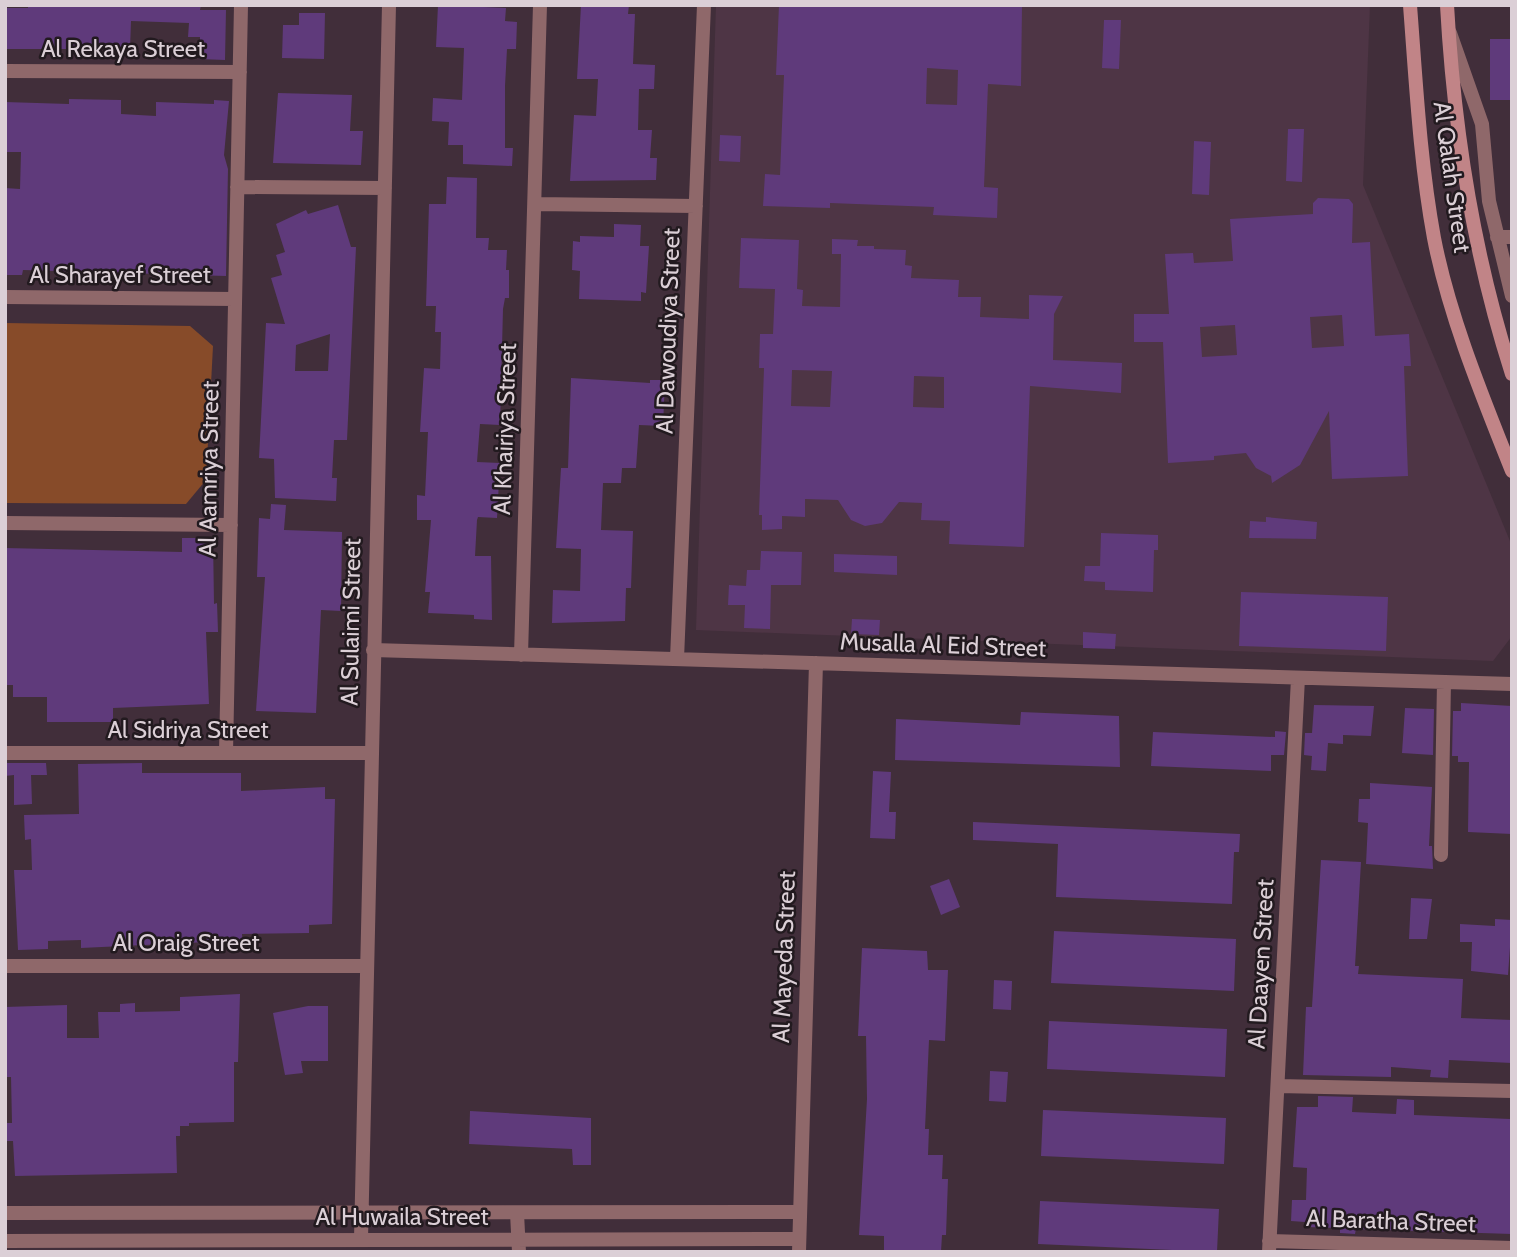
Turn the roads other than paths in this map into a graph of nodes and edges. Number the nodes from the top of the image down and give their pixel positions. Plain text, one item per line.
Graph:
1 (241, 5) edge
2 (389, 5) edge
3 (540, 5) edge
4 (704, 5) edge
5 (1410, 5) edge
6 (1447, 5) edge
7 (1448, 28) junction
8 (5, 71) edge
9 (240, 72) junction
10 (237, 187) junction
11 (385, 188) junction
12 (535, 204) junction
13 (696, 206) junction
14 (1505, 237) edge
15 (1512, 296) edge
16 (5, 298) edge
17 (235, 299) junction
18 (1512, 373) edge
19 (1512, 471) edge
20 (5, 523) edge
21 (231, 524) junction
22 (373, 650) junction
23 (520, 655) junction
24 (677, 659) junction
25 (816, 663) junction
26 (1298, 678) junction
27 (1444, 682) junction
28 (1512, 684) edge
29 (5, 753) edge
30 (226, 753) junction
31 (371, 753) junction
32 (1441, 855) dead end
33 (5, 966) edge
34 (367, 966) junction
35 (1278, 1086) junction
36 (1512, 1091) edge
37 (799, 1212) junction
38 (5, 1213) edge
39 (360, 1213) junction
40 (517, 1213) junction
41 (362, 1239) junction
42 (5, 1241) edge
43 (799, 1245) edge
44 (519, 1246) edge
45 (1269, 1246) edge
46 (1512, 1248) edge

1 - 9 street, Al Aamriya Street
2 - 11 street, Al Sulaimi Street
3 - 12 street, Al Khairiya Street
4 - 13 street, Al Dawoudiya Street
5 - 19 main road, Al Qalah Street
6 - 7 main road, Al Qalah Street
7 - 14 street, Al Qalah Street
7 - 18 main road, Al Qalah Street
8 - 9 street, Al Rekaya Street
9 - 10 street, Al Aamriya Street
10 - 11 street
10 - 17 street, Al Aamriya Street
11 - 22 street, Al Sulaimi Street
12 - 13 street
12 - 23 street, Al Khairiya Street
13 - 24 street, Al Dawoudiya Street
14 - 15 street, Al Qalah Street
16 - 17 street, Al Sharayef Street
17 - 21 street, Al Aamriya Street
20 - 21 street
21 - 30 street, Al Aamriya Street
22 - 23 street, Musalla Al Eid Street
22 - 31 street, Al Sulaimi Street
23 - 24 street, Musalla Al Eid Street
24 - 25 street, Musalla Al Eid Street
25 - 26 street, Musalla Al Eid Street
25 - 37 street, Al Mayeda Street
26 - 27 street, Musalla Al Eid Street
26 - 35 street, Al Daayen Street
27 - 28 street, Musalla Al Eid Street
27 - 32 street
29 - 30 street, Al Sidriya Street
30 - 31 street, Al Sidriya Street
31 - 34 street, Al Sulaimi Street
33 - 34 street, Al Oraig Street
34 - 39 street, Al Sulaimi Street
35 - 36 street
35 - 45 street, Al Daayen Street
37 - 40 street, Al Huwaila Street
37 - 43 street, Al Mayeda Street
38 - 39 street, Al Huwaila Street
39 - 40 street, Al Huwaila Street
39 - 41 street, Al Sulaimi Street
40 - 44 street
41 - 42 street, Al Huwaila Street
41 - 44 street, Al Huwaila Street
43 - 44 street, Al Huwaila Street
45 - 46 street, Al Baratha Street

